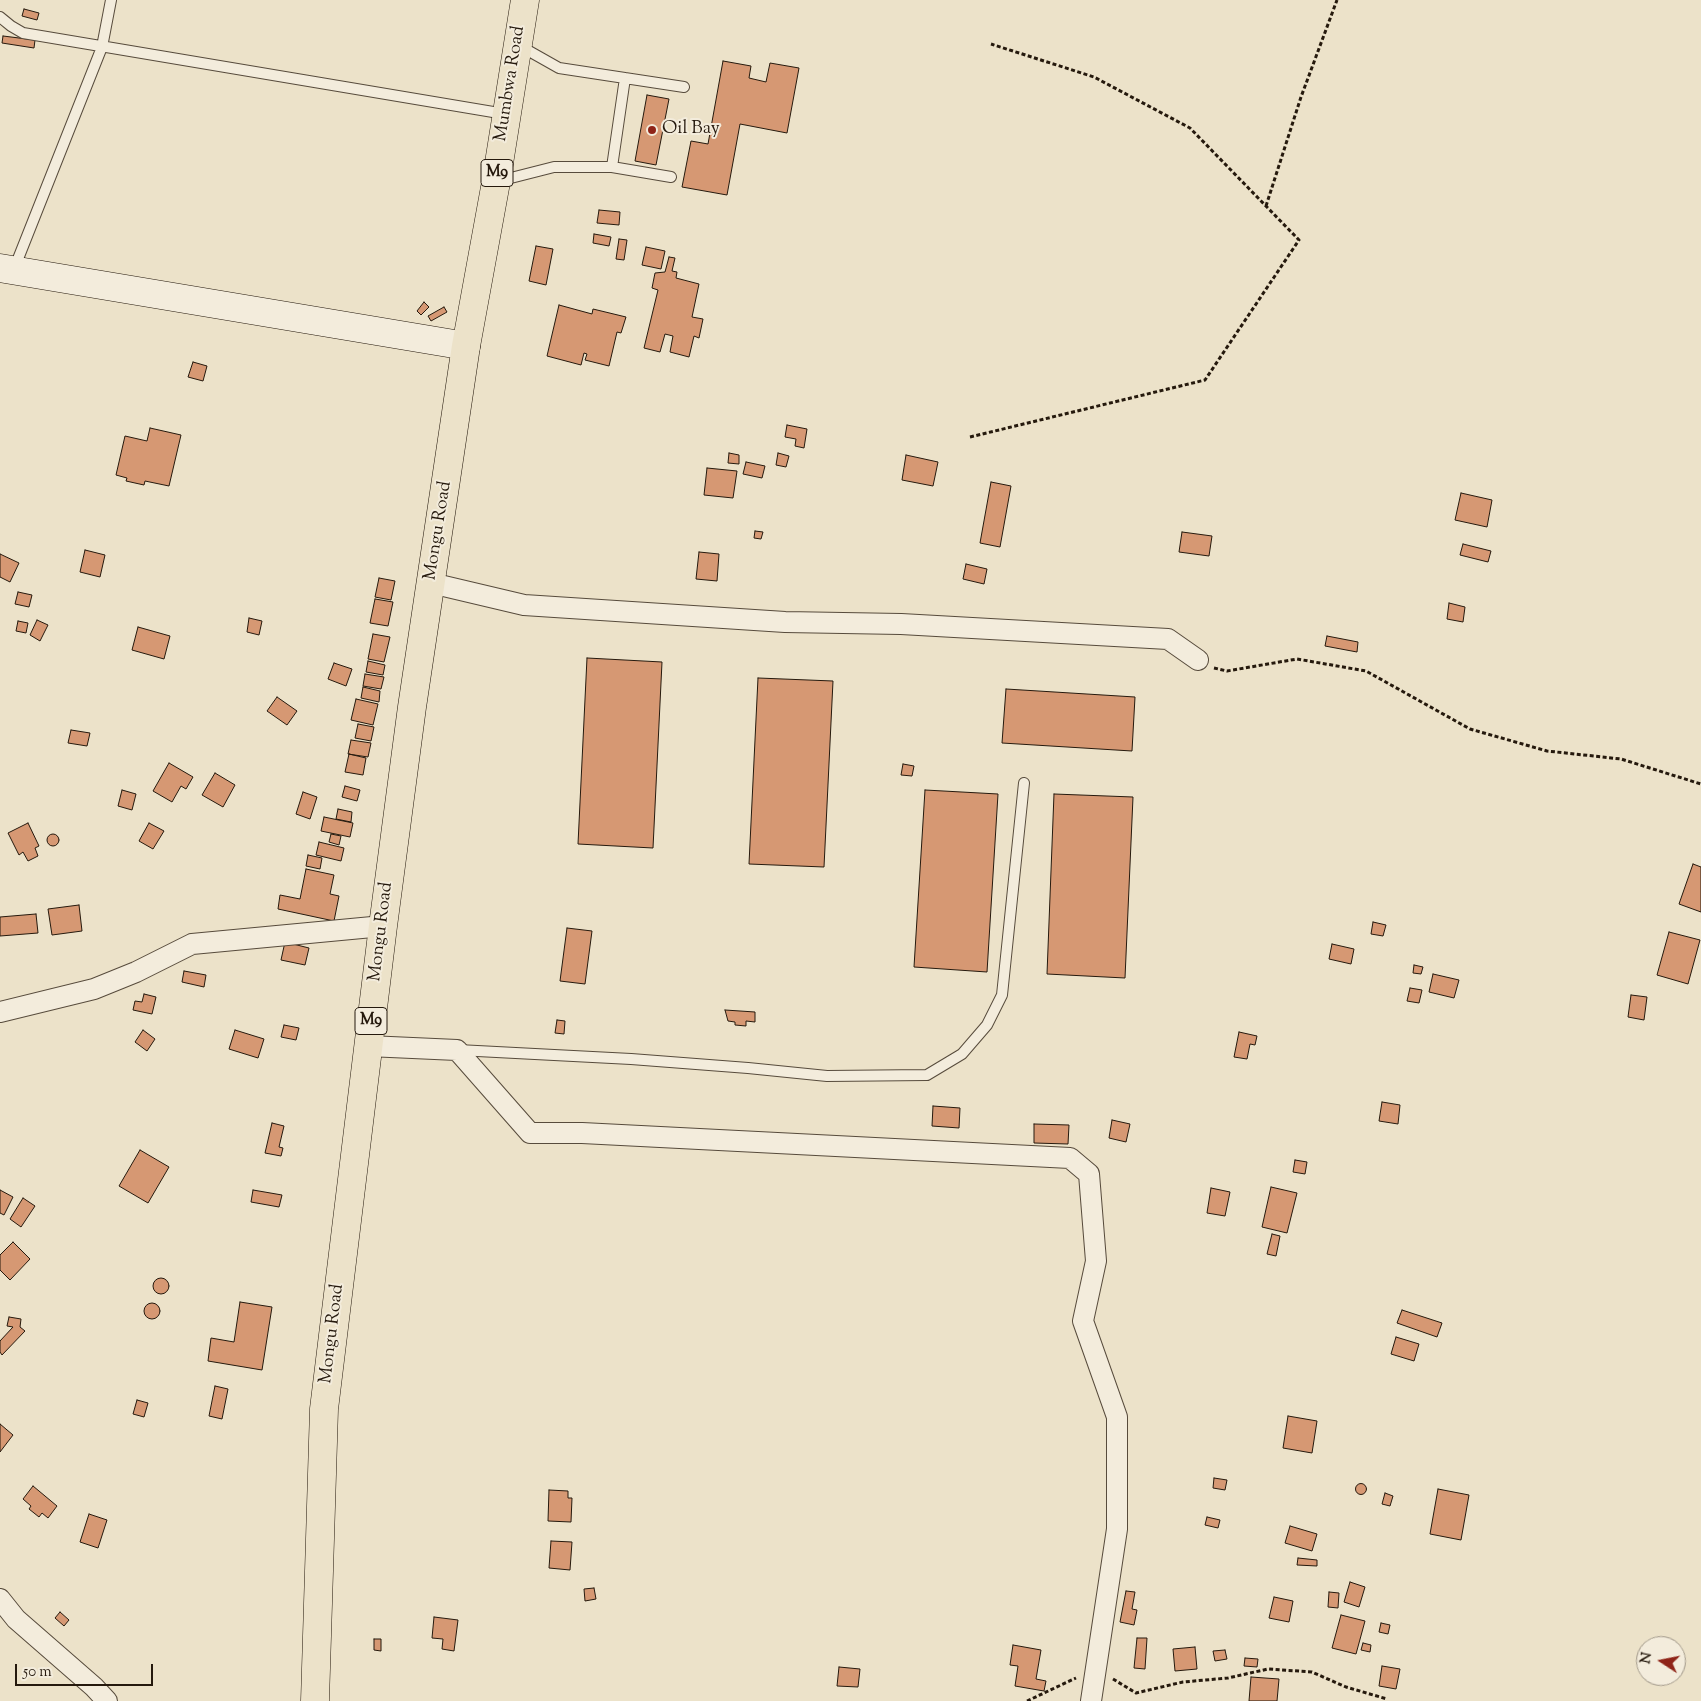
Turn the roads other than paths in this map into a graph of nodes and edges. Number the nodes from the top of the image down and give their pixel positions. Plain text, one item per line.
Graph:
1 (111, 0) edge
2 (525, 0) edge
3 (0, 17) edge
4 (518, 45) junction
5 (102, 46) junction
6 (625, 78) junction
7 (684, 87) dead end
8 (506, 114) junction
9 (612, 167) junction
10 (671, 177) dead end
11 (496, 182) junction
12 (7, 269) edge
13 (466, 346) junction
14 (431, 583) junction
15 (1198, 660) road end
16 (1024, 783) dead end
17 (382, 926) junction
18 (0, 1012) edge
19 (368, 1046) junction
20 (457, 1050) junction
21 (0, 1599) edge
22 (107, 1701) edge
23 (315, 1701) edge
24 (1092, 1701) edge

1 - 5 lane
2 - 4 main road, Mumbwa Road / M9
3 - 5 lane
4 - 6 lane
4 - 8 main road, Mumbwa Road / M9
5 - 8 lane
5 - 12 lane
6 - 7 lane
6 - 9 lane
8 - 11 main road, Mumbwa Road / M9
9 - 10 lane
9 - 11 lane
11 - 13 main road, Mumbwa Road / M9
12 - 13 main road
13 - 14 main road, Mongu Road / M9
14 - 15 street
14 - 17 main road, Mongu Road / M9
16 - 20 lane
17 - 18 street
17 - 19 main road, Mongu Road / M9
19 - 20 street
19 - 23 main road, Mongu Road / M9
20 - 24 street
21 - 22 street

